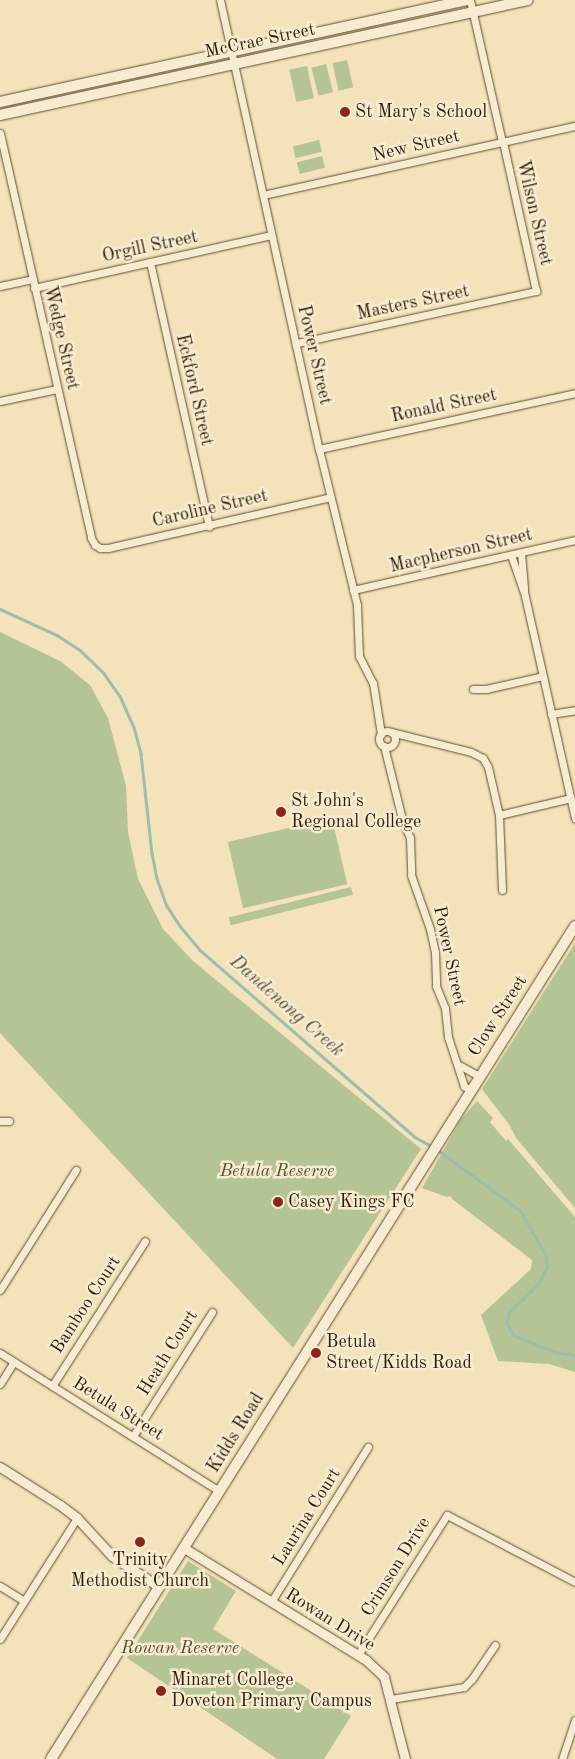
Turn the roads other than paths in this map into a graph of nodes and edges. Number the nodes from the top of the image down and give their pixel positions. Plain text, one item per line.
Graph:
1 (220, 0) edge
2 (469, 0) edge
3 (528, 0) edge
4 (472, 12) junction
5 (232, 58) junction
6 (0, 102) edge
7 (0, 115) edge
8 (575, 126) edge
9 (0, 133) edge
10 (502, 142) junction
11 (263, 196) junction
12 (271, 235) junction
13 (150, 262) junction
14 (32, 279) junction
15 (0, 286) edge
16 (34, 288) junction
17 (536, 291) joint
18 (296, 344) junction
19 (57, 389) junction
20 (575, 393) edge
21 (0, 401) edge
22 (319, 449) junction
23 (330, 497) junction
24 (209, 526) junction
25 (575, 540) edge
26 (97, 547) joint
27 (521, 553) junction
28 (511, 555) junction
29 (353, 590) junction
30 (524, 592) junction
31 (543, 676) junction
32 (473, 689) dead end
33 (575, 710) edge
34 (378, 714) junction
35 (552, 714) junction
36 (391, 732) junction
37 (382, 734) junction
38 (413, 738) junction
39 (394, 742) junction
40 (384, 746) junction
41 (390, 765) junction
42 (571, 798) junction
43 (499, 815) junction
44 (575, 818) edge
45 (502, 890) dead end
46 (575, 926) edge
47 (459, 1065) junction
48 (479, 1076) junction
49 (470, 1090) junction
50 (0, 1121) edge
51 (10, 1121) dead end
52 (449, 1124) joint
53 (76, 1170) dead end
54 (145, 1241) dead end
55 (0, 1290) edge
56 (212, 1312) dead end
57 (0, 1353) edge
58 (14, 1362) junction
59 (0, 1384) edge
60 (52, 1386) junction
61 (133, 1436) junction
62 (368, 1448) dead end
63 (0, 1467) edge
64 (219, 1491) junction
65 (77, 1518) junction
66 (184, 1548) junction
67 (575, 1582) edge
68 (0, 1586) edge
69 (159, 1587) junction
70 (24, 1601) junction
71 (270, 1602) junction
72 (0, 1639) edge
73 (495, 1645) dead end
74 (358, 1655) junction
75 (391, 1699) junction
76 (575, 1720) edge
77 (51, 1759) edge
78 (405, 1759) edge
79 (562, 1759) edge

1 - 5 street, Power Street
2 - 4 street, Wilson Street
2 - 5 main road, McCrae Street
3 - 4 main road, McCrae Street
4 - 5 main road, McCrae Street
4 - 10 street, Wilson Street
5 - 6 main road, McCrae Street
5 - 7 main road, McCrae Street
5 - 11 street, Power Street
8 - 10 street, New Street
9 - 14 street, Wedge Street
10 - 11 street, New Street
10 - 17 street, Wilson Street
11 - 12 street, Power Street
12 - 13 street, Orgill Street
12 - 18 street, Power Street
13 - 16 street, Orgill Street
13 - 24 street, Eckford Street
14 - 15 street
14 - 16 street, Wedge Street
16 - 19 street, Wedge Street
17 - 18 street, Masters Street
18 - 22 street, Power Street
19 - 21 street
19 - 26 street, Wedge Street
20 - 22 street, Ronald Street
22 - 23 street, Power Street
23 - 24 street, Caroline Street
23 - 29 street, Power Street
24 - 26 street, Caroline Street
25 - 27 street, Macpherson Street
27 - 28 street, Macpherson Street
27 - 30 street
28 - 29 street, Macpherson Street
28 - 30 street
29 - 34 street, Power Street
30 - 31 street
31 - 32 street
31 - 35 street
33 - 35 street
34 - 36 street, Power Street
34 - 37 street, Power Street
35 - 42 street
36 - 37 street
36 - 38 street
36 - 39 street, Power Street
37 - 40 street, Power Street
38 - 39 street
38 - 43 street
39 - 40 street
39 - 41 street, Power Street
40 - 41 street, Power Street
41 - 47 street, Power Street
42 - 43 street
42 - 44 street
43 - 45 street
46 - 48 main road, Clow Street
47 - 48 street
47 - 49 street, Power Street
48 - 49 main road, Clow Street
49 - 52 main road, Clow Street
50 - 51 street
52 - 64 main road, Kidds Road
53 - 55 street
54 - 60 street, Bamboo Court
56 - 61 street, Heath Court
57 - 58 street, Betula Street
58 - 59 street
58 - 60 street, Betula Street
60 - 61 street, Betula Street
61 - 64 street, Betula Street
62 - 71 street, Laurina Court
63 - 65 street
64 - 66 main road, Kidds Road
65 - 69 street
65 - 70 street
66 - 69 main road, Kidds Road
66 - 71 street, Rowan Drive
67 - 74 street, Crimson Drive
68 - 70 street
69 - 77 main road, Kidds Road
70 - 72 street
71 - 74 street, Rowan Drive
73 - 75 street
74 - 75 street, Rowan Drive
75 - 78 street, Rowan Drive
76 - 79 street

